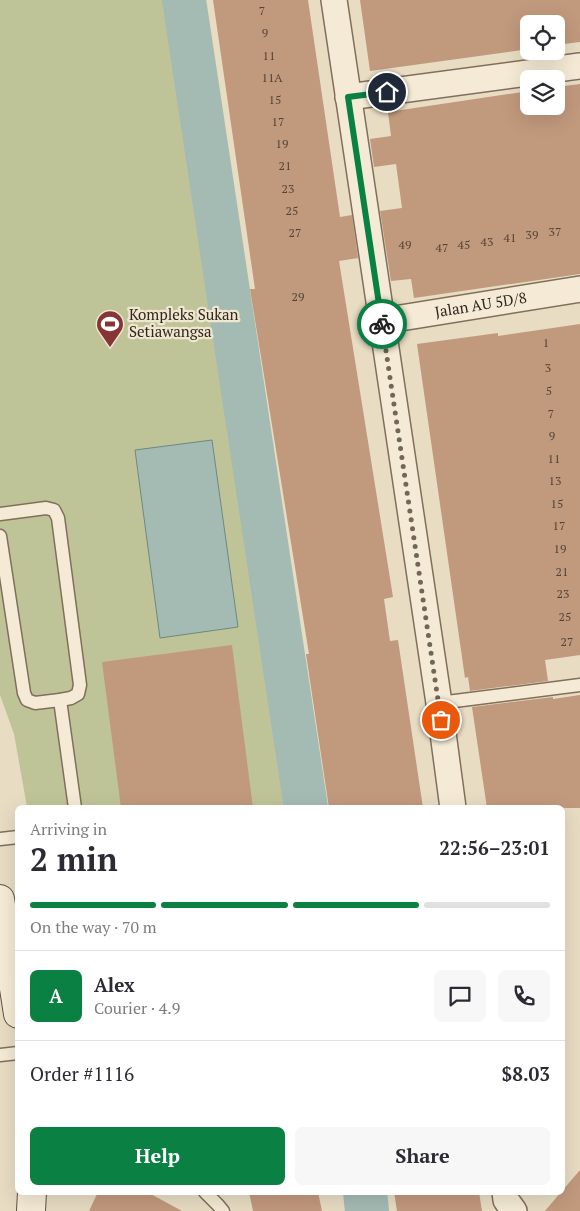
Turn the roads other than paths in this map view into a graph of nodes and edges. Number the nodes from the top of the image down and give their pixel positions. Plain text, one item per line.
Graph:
1 (334, 0) edge
2 (580, 66) edge
3 (348, 97) junction
4 (580, 289) edge
5 (382, 321) junction
6 (0, 514) edge
7 (0, 536) edge
8 (580, 685) edge
9 (60, 700) junction
10 (439, 703) junction
11 (75, 805) edge
12 (452, 805) edge
13 (15, 838) edge
14 (0, 839) edge
15 (0, 899) edge
16 (15, 995) edge
17 (15, 1053) edge
18 (0, 1055) edge
19 (32, 1195) edge
20 (208, 1195) edge
21 (505, 1195) edge
22 (31, 1211) edge
23 (222, 1211) edge
24 (514, 1211) edge

1 - 3 street
2 - 3 street
3 - 5 street
4 - 5 street, Jalan AU 5D/8
5 - 10 street
6 - 9 lane
7 - 9 lane
8 - 10 lane
9 - 11 lane
10 - 12 street
13 - 14 lane
15 - 16 main road
17 - 18 lane
19 - 22 main road
20 - 23 lane
21 - 24 street

